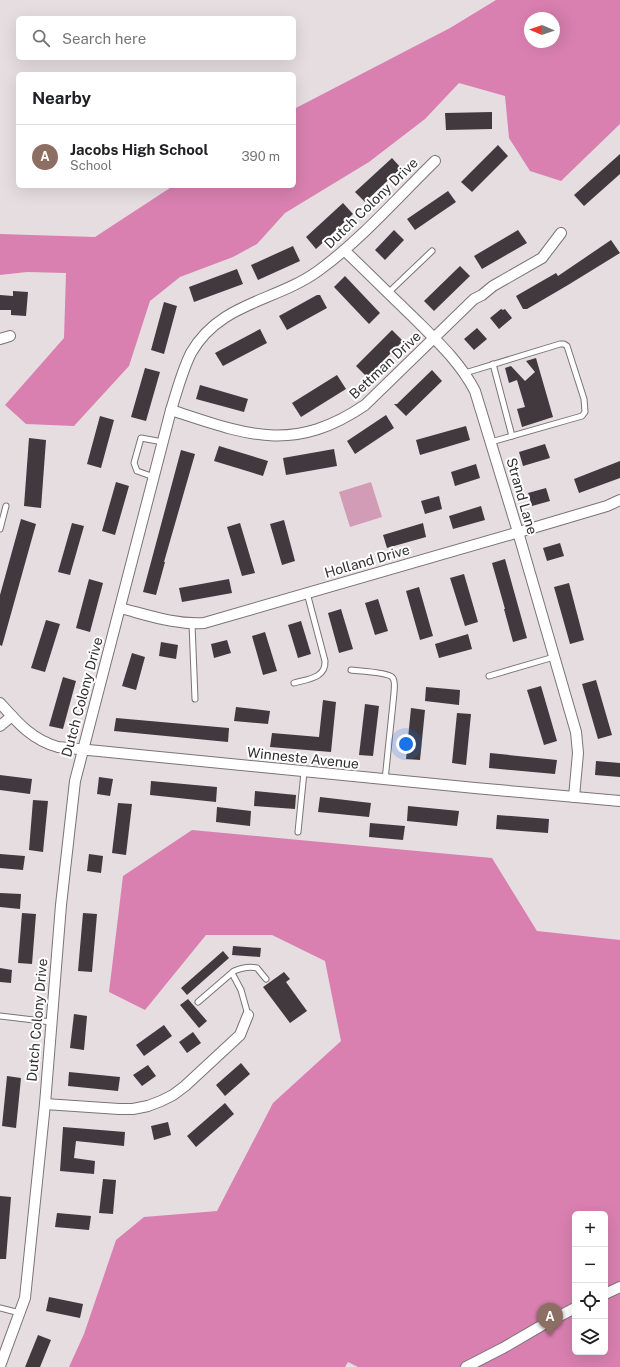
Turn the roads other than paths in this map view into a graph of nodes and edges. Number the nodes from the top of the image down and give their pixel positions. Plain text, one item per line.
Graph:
1 (434, 161) dead end
2 (561, 233) dead end
3 (345, 251) junction
4 (432, 251) dead end
5 (388, 293) junction
6 (10, 336) dead end
7 (434, 338) junction
8 (0, 339) edge
9 (493, 364) junction
10 (465, 373) junction
11 (172, 410) junction
12 (512, 436) junction
13 (163, 442) junction
14 (491, 442) junction
15 (154, 477) junction
16 (620, 500) edge
17 (6, 506) dead end
18 (0, 529) edge
19 (518, 532) junction
20 (307, 593) junction
21 (120, 608) junction
22 (192, 624) junction
23 (554, 657) junction
24 (351, 670) dead end
25 (489, 676) dead end
26 (294, 683) dead end
27 (195, 699) dead end
28 (0, 703) edge
29 (12, 716) junction
30 (0, 726) edge
31 (83, 750) junction
32 (304, 772) junction
33 (385, 780) junction
34 (574, 797) junction
35 (620, 801) edge
36 (298, 832) dead end
37 (232, 973) junction
38 (266, 979) dead end
39 (198, 1002) dead end
40 (248, 1015) joint
41 (0, 1016) edge
42 (51, 1022) junction
43 (45, 1104) junction
44 (620, 1287) edge
45 (608, 1293) edge
46 (0, 1308) edge
47 (572, 1310) edge
48 (20, 1313) junction
49 (0, 1366) edge
50 (466, 1367) edge

1 - 3 street, Dutch Colony Drive
2 - 7 street, Bettman Drive
3 - 5 street, Strand Lane
3 - 11 street, Dutch Colony Drive
4 - 5 lane
5 - 7 street, Strand Lane
6 - 8 street
7 - 10 street, Strand Lane
7 - 11 street, Bettman Drive
9 - 10 lane
9 - 12 lane
9 - 12 lane
10 - 14 street, Strand Lane
11 - 13 street, Dutch Colony Drive
12 - 14 lane
13 - 15 street, Dutch Colony Drive
13 - 15 lane
14 - 19 street, Strand Lane
15 - 21 street, Dutch Colony Drive
16 - 19 street, Holland Drive
17 - 18 lane
19 - 20 street, Holland Drive
19 - 23 street, Strand Lane
20 - 22 street, Holland Drive
20 - 26 lane
21 - 22 street, Holland Drive
21 - 31 street, Dutch Colony Drive
22 - 27 lane
23 - 25 lane
23 - 34 street, Strand Lane
24 - 33 lane
28 - 29 street, Winneste Avenue
29 - 30 street
29 - 31 street, Winneste Avenue
31 - 32 street, Winneste Avenue
31 - 42 street, Dutch Colony Drive
32 - 33 street, Winneste Avenue
32 - 36 lane
33 - 34 street, Winneste Avenue
34 - 35 street, Winneste Avenue
37 - 38 lane
37 - 39 lane
37 - 40 lane
40 - 43 street
41 - 42 lane
42 - 43 street, Dutch Colony Drive
43 - 48 street, Dutch Colony Drive
44 - 45 street
46 - 48 lane
47 - 50 street
48 - 49 street, Dutch Colony Drive

